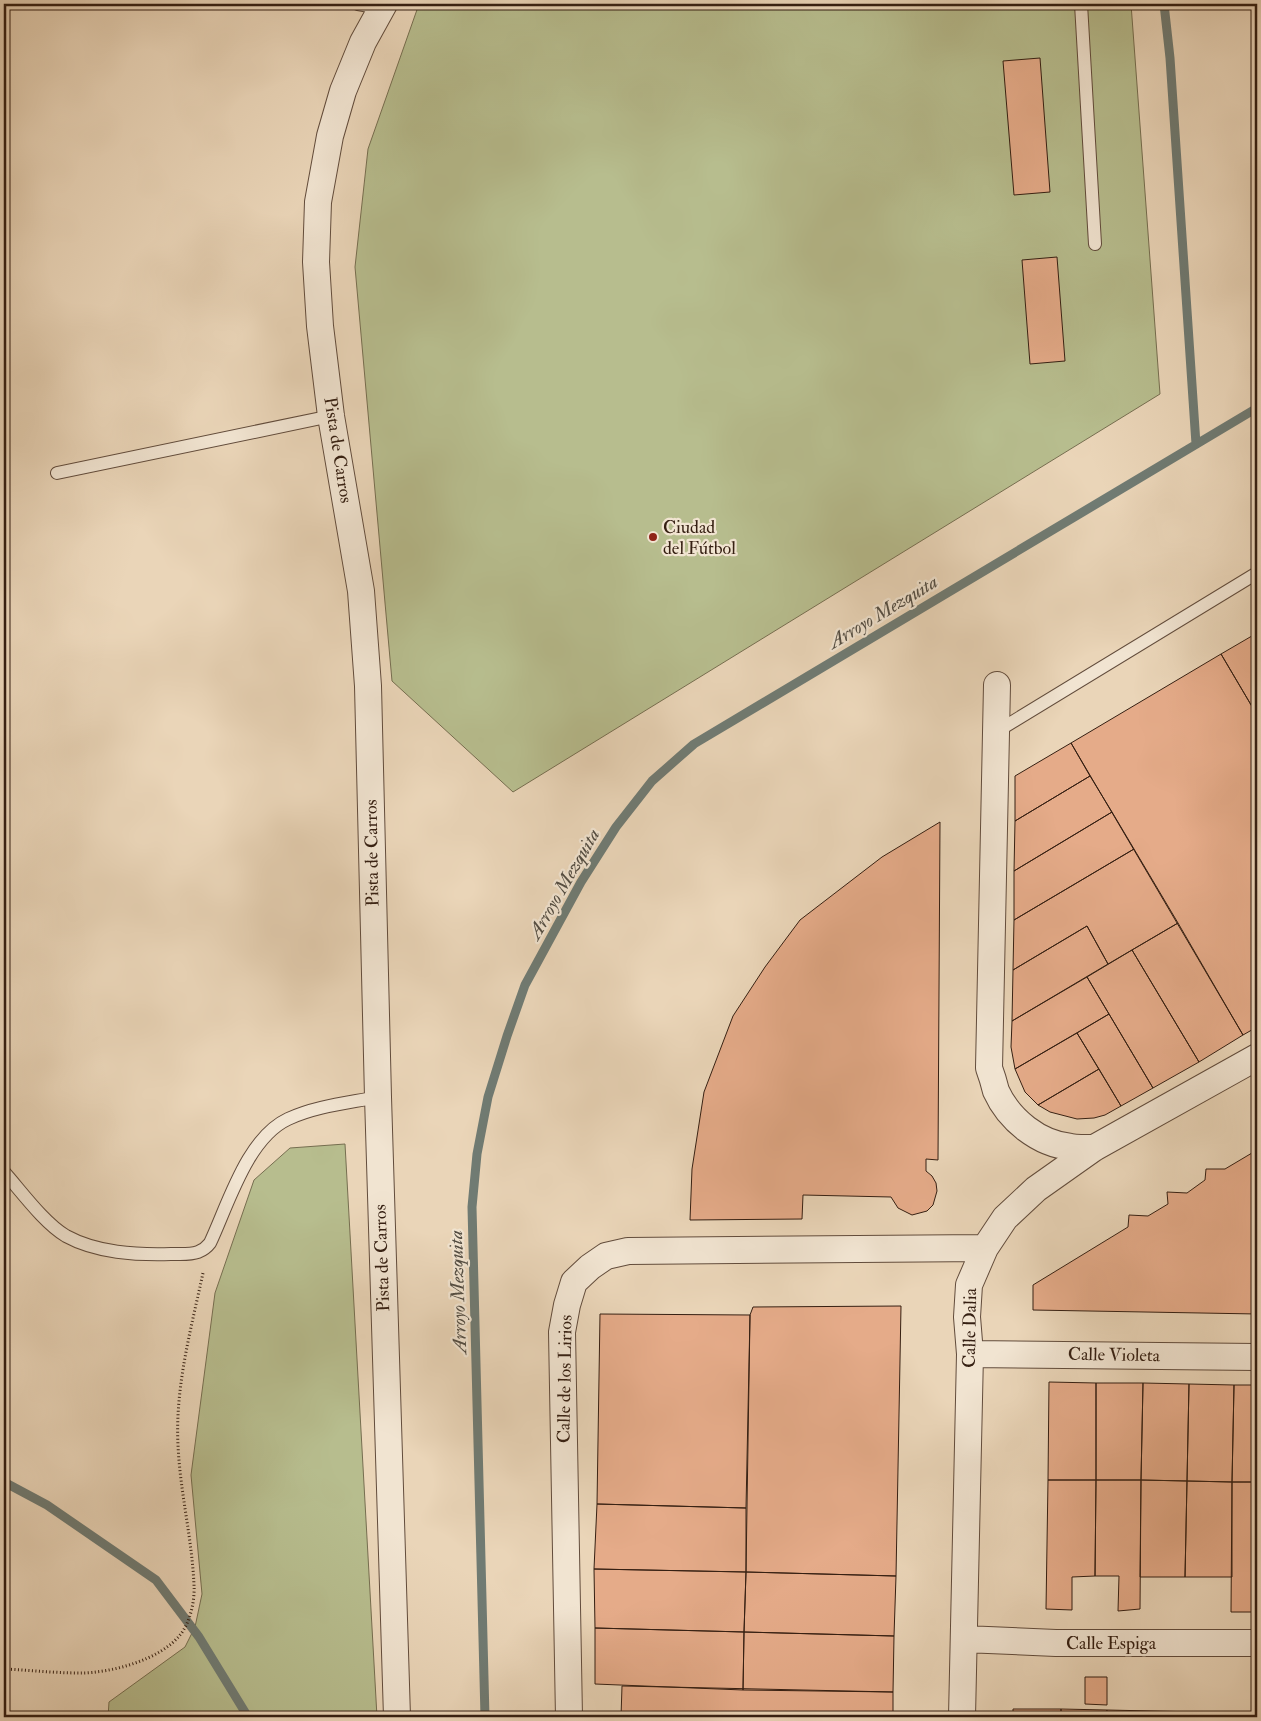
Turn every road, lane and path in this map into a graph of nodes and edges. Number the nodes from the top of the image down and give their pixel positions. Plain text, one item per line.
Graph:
1 (1081, 4) edge
2 (374, 5) edge
3 (1095, 244) dead end
4 (331, 416) junction
5 (56, 473) dead end
6 (1257, 573) edge
7 (997, 685) dead end
8 (996, 732) junction
9 (1257, 1057) edge
10 (378, 1097) junction
11 (1094, 1148) junction
12 (4, 1172) edge
13 (210, 1243) junction
14 (985, 1248) junction
15 (970, 1354) junction
16 (1257, 1357) edge
17 (964, 1639) junction
18 (1257, 1643) edge
19 (4, 1669) edge
20 (398, 1717) edge
21 (568, 1717) edge
22 (962, 1717) edge

1 - 3 lane
2 - 4 street, Pista de Carros
4 - 5 lane
4 - 10 street, Pista de Carros
6 - 8 lane
7 - 8 street
8 - 11 street
9 - 11 street, Calle Dalia
10 - 13 lane
10 - 20 street, Pista de Carros
11 - 14 street, Calle Dalia
12 - 13 lane
13 - 19 path
14 - 15 street, Calle Dalia
14 - 21 street, Calle de los Lirios
15 - 16 street, Calle Violeta
15 - 17 street, Calle Dalia
17 - 18 street, Calle Espiga
17 - 22 street, Calle Dalia

